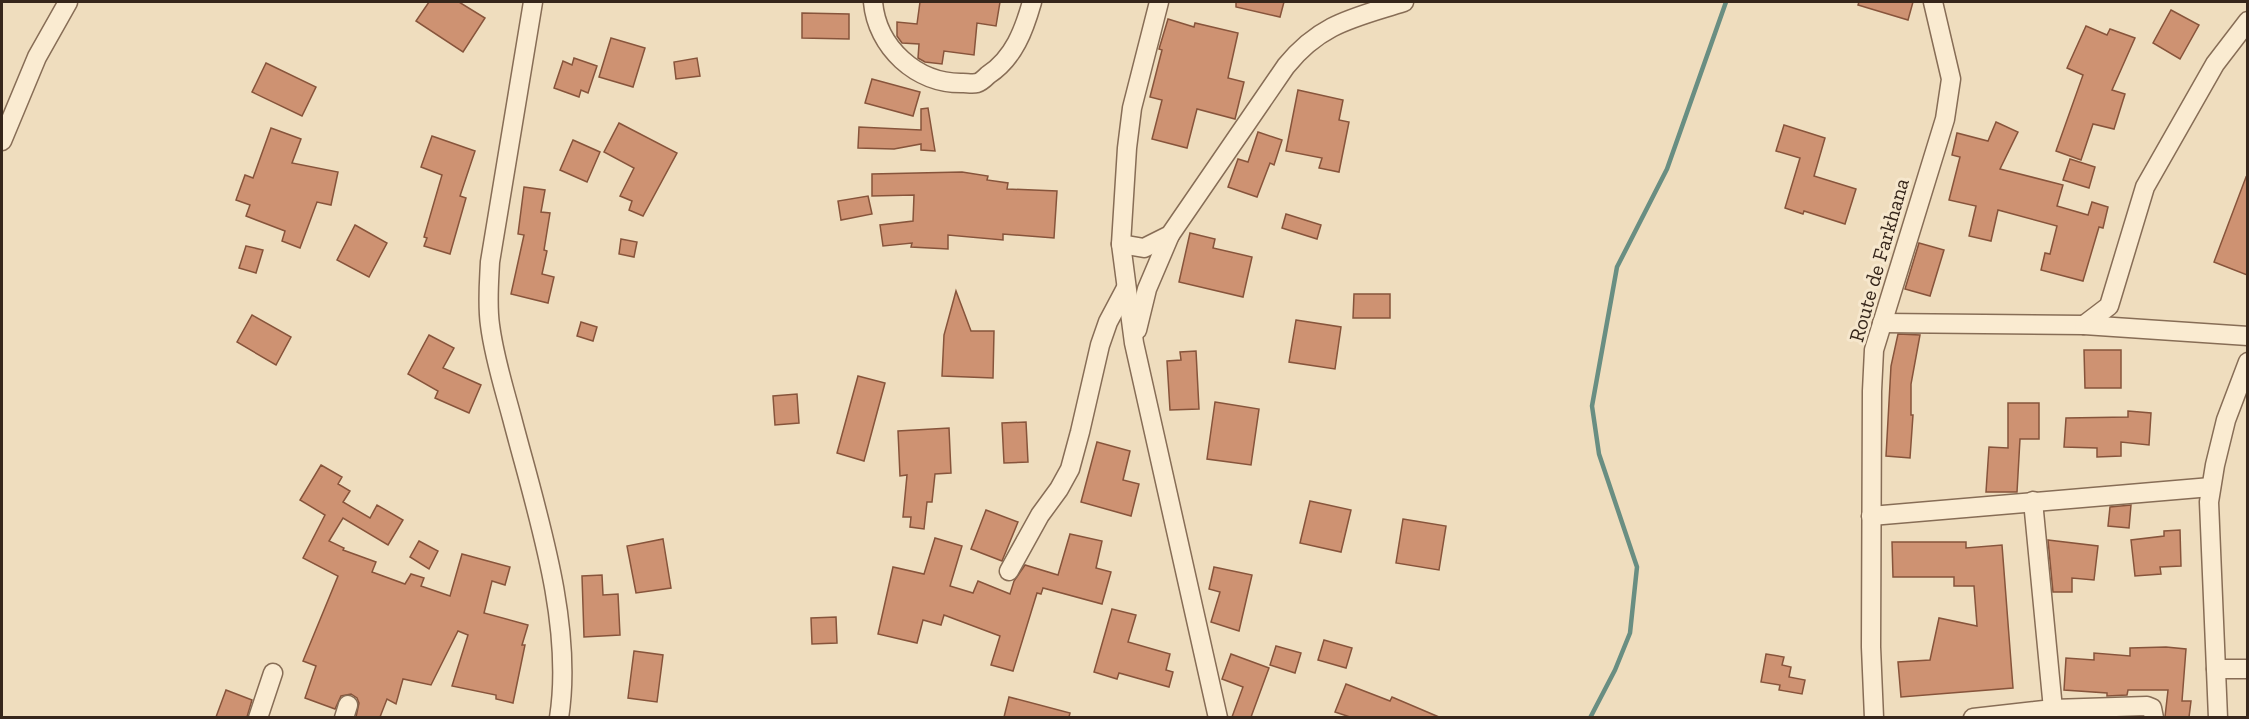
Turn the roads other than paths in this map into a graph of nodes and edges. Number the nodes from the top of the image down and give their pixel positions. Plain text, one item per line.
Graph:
1 (68, 2) edge
2 (533, 2) edge
3 (873, 2) edge
4 (1032, 2) edge
5 (1160, 2) edge
6 (1404, 2) edge
7 (1933, 2) edge
8 (2247, 21) edge
9 (2, 141) edge
10 (1170, 235) junction
11 (1121, 244) junction
12 (1126, 288) junction
13 (1882, 323) junction
14 (2084, 325) junction
15 (2247, 336) edge
16 (1134, 343) junction
17 (2247, 362) edge
18 (2211, 486) junction
19 (2033, 501) junction
20 (1871, 516) junction
21 (1009, 571) dead end
22 (2216, 669) junction
23 (2247, 669) edge
24 (273, 674) dead end
25 (2053, 709) junction
26 (258, 717) edge
27 (559, 717) edge
28 (1218, 717) edge
29 (1874, 717) edge
30 (1972, 717) edge
31 (2154, 717) edge
32 (2218, 717) edge

1 - 9 street
2 - 27 street
3 - 4 street
5 - 11 street
6 - 10 street
7 - 13 street, Route de Farkhana
8 - 14 street
10 - 11 street
10 - 16 street
11 - 12 street
12 - 16 street
12 - 21 street
13 - 14 street
13 - 20 street, Route de Farkhana
14 - 15 street
16 - 28 street
17 - 18 street
18 - 19 street
18 - 22 street
19 - 20 street
19 - 25 street
20 - 29 street, Route de Farkhana
22 - 23 street
22 - 32 street
24 - 26 street
25 - 30 street
25 - 31 street

